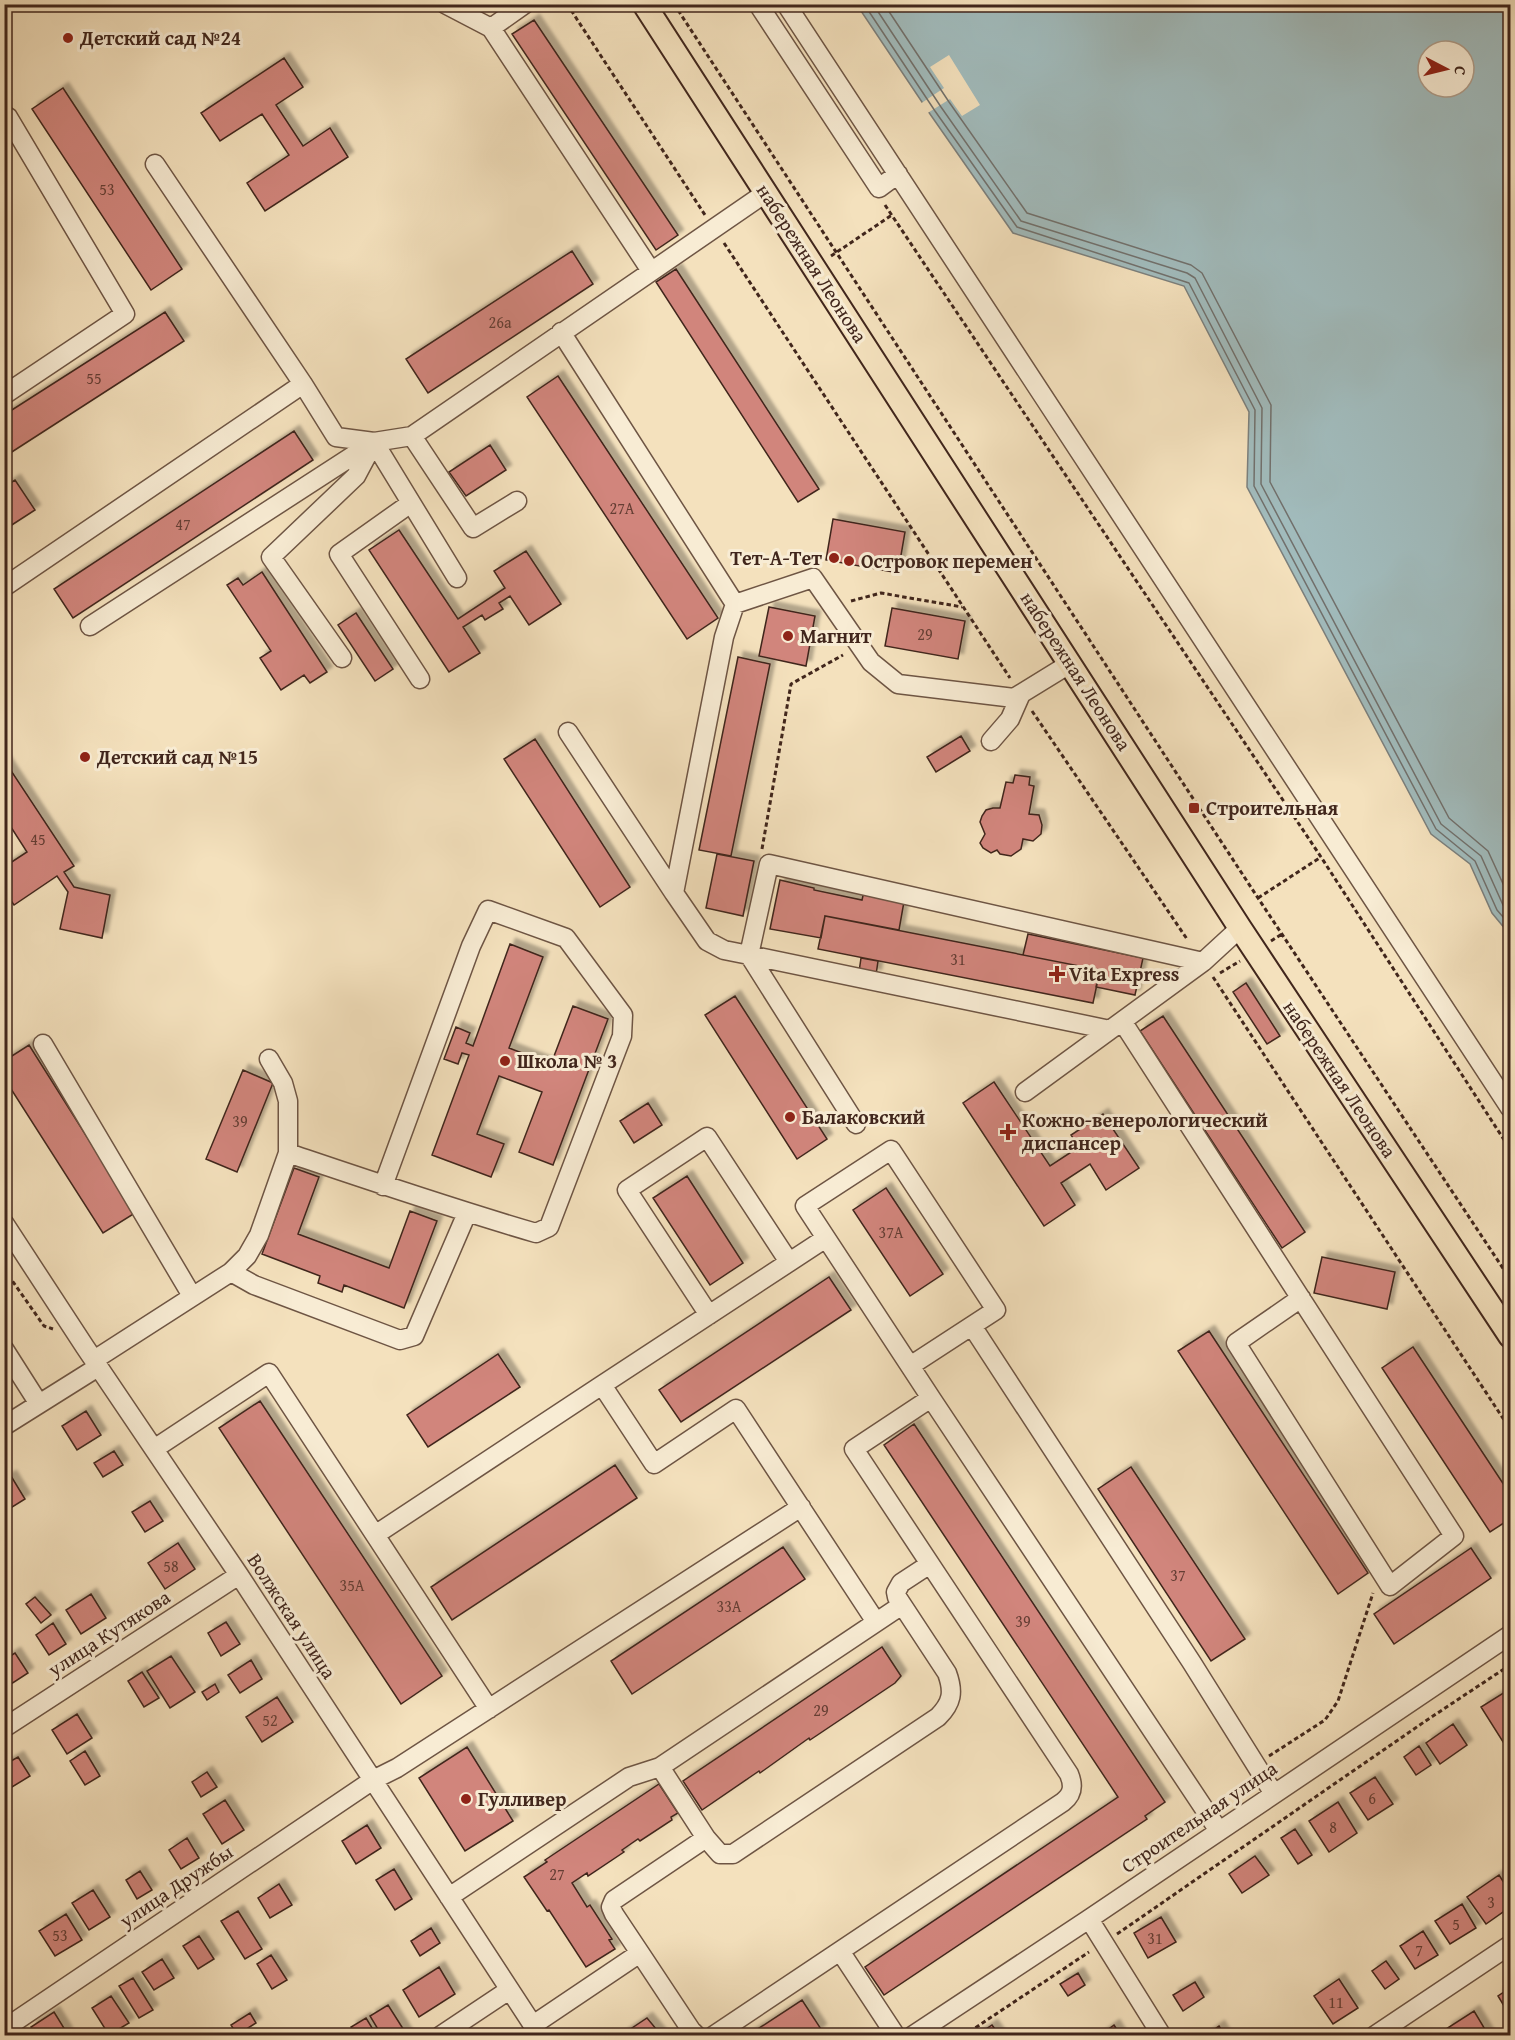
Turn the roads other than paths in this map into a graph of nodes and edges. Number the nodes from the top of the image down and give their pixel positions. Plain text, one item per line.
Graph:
1 (445, 4) edge
2 (525, 4) edge
3 (644, 4) edge
4 (758, 4) edge
5 (786, 4) edge
6 (491, 28) junction
7 (4, 121) edge
8 (155, 164) dead end
9 (898, 174) junction
10 (767, 192) junction
11 (651, 271) junction
12 (561, 332) junction
13 (303, 384) junction
14 (4, 395) edge
15 (412, 436) junction
16 (374, 442) junction
17 (517, 501) dead end
18 (411, 503) junction
19 (457, 578) dead end
20 (4, 587) edge
21 (735, 604) junction
22 (90, 626) dead end
23 (342, 658) dead end
24 (1071, 663) junction
25 (420, 679) dead end
26 (1021, 694) junction
27 (568, 732) dead end
28 (990, 741) dead end
29 (674, 893) junction
30 (1240, 928) junction
31 (749, 955) junction
32 (1203, 962) junction
33 (1116, 1025) junction
34 (43, 1044) dead end
35 (269, 1059) dead end
36 (1025, 1092) dead end
37 (1510, 1108) edge
38 (856, 1124) dead end
39 (288, 1153) junction
40 (383, 1186) junction
41 (467, 1213) junction
42 (4, 1223) edge
43 (826, 1238) junction
44 (789, 1262) junction
45 (231, 1272) junction
46 (192, 1296) junction
47 (1301, 1298) junction
48 (709, 1315) junction
49 (972, 1326) junction
50 (1510, 1336) edge
51 (4, 1350) edge
52 (96, 1363) junction
53 (910, 1366) junction
54 (602, 1385) junction
55 (931, 1398) junction
56 (39, 1404) junction
57 (4, 1426) edge
58 (154, 1449) junction
59 (801, 1507) junction
60 (375, 1535) junction
61 (930, 1564) junction
62 (239, 1575) junction
63 (902, 1605) junction
64 (876, 1622) junction
65 (1510, 1635) edge
66 (489, 1709) junction
67 (4, 1728) edge
68 (660, 1767) junction
69 (373, 1780) junction
70 (1274, 1794) junction
71 (1219, 1831) junction
72 (706, 1838) junction
73 (449, 1897) junction
74 (1089, 1919) junction
75 (1510, 1945) edge
76 (840, 1951) junction
77 (640, 1953) junction
78 (509, 1990) junction
79 (4, 2029) edge
80 (536, 2030) edge
81 (440, 2036) edge
82 (697, 2036) edge
83 (713, 2036) edge
84 (896, 2036) edge
85 (912, 2036) edge
86 (1162, 2036) edge
87 (1374, 2036) edge

1 - 6 street
2 - 6 street
3 - 10 main road, набережная Леонова
4 - 9 street
5 - 9 street
6 - 11 street
7 - 14 street
8 - 13 street
9 - 37 street
10 - 11 street
10 - 24 main road, набережная Леонова
11 - 12 street
12 - 15 street
12 - 21 street
13 - 16 street
13 - 20 street
15 - 16 street
15 - 17 street
16 - 18 street
16 - 22 street
16 - 23 street
18 - 19 street
18 - 25 street
21 - 26 street
21 - 29 street
24 - 26 street
24 - 30 main road, набережная Леонова
26 - 28 street
27 - 29 street
29 - 31 street
30 - 32 street
30 - 50 main road, набережная Леонова
31 - 32 street
31 - 33 street
31 - 38 street
32 - 33 street
33 - 36 street
33 - 47 street
34 - 46 street
35 - 39 street
39 - 40 street
39 - 45 street
40 - 41 street
40 - 41 street
41 - 45 street
42 - 52 street, Волжская улица
43 - 44 street
43 - 49 street
43 - 53 street
44 - 48 street
44 - 48 street
45 - 46 street
46 - 52 street
47 - 47 street
48 - 54 street
49 - 53 street
49 - 70 street
51 - 56 street
52 - 56 street
52 - 58 street, Волжская улица
53 - 55 street
54 - 59 street
54 - 60 street
55 - 61 street
55 - 71 street
56 - 57 street
58 - 60 street
58 - 62 street, Волжская улица
59 - 64 street
59 - 66 street, улица Дружбы
60 - 66 street
61 - 63 street
61 - 76 street
62 - 67 street, улица Кутякова
62 - 69 street, Волжская улица
63 - 64 street
63 - 72 street
64 - 68 street
65 - 70 street, Строительная улица
66 - 69 street, улица Дружбы
68 - 72 street
68 - 73 street
69 - 73 street, Волжская улица
69 - 79 street, улица Дружбы
70 - 71 street, Строительная улица
71 - 74 street, Строительная улица
72 - 77 street
73 - 78 street, Волжская улица
74 - 85 street, Строительная улица
74 - 86 street
75 - 87 street
76 - 83 street
76 - 84 street
77 - 80 street
77 - 82 street
78 - 80 street, Волжская улица
78 - 81 street

